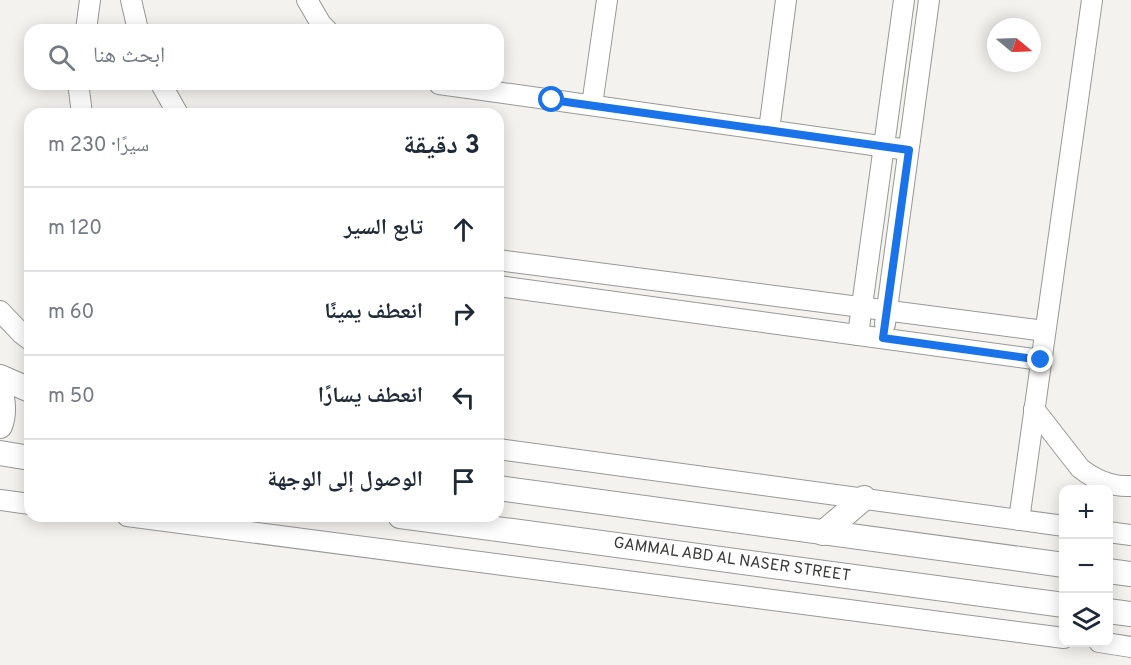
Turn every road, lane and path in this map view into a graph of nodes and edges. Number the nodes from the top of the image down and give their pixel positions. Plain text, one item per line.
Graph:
1 (90, 0) edge
2 (131, 0) edge
3 (307, 0) edge
4 (606, 0) edge
5 (786, 0) edge
6 (904, 0) edge
7 (929, 0) edge
8 (1092, 0) edge
9 (87, 24) edge
10 (137, 24) edge
11 (321, 24) edge
12 (79, 90) edge
13 (164, 90) edge
14 (483, 90) edge
15 (592, 105) junction
16 (81, 108) edge
17 (175, 108) edge
18 (769, 130) junction
19 (884, 146) junction
20 (909, 150) junction
21 (504, 261) edge
22 (504, 287) edge
23 (862, 307) junction
24 (887, 310) junction
25 (0, 311) edge
26 (1045, 331) junction
27 (858, 335) junction
28 (24, 336) edge
29 (883, 338) junction
30 (1041, 360) junction
31 (0, 376) edge
32 (24, 387) edge
33 (0, 388) edge
34 (1034, 409) junction
35 (0, 426) edge
36 (504, 449) edge
37 (0, 453) edge
38 (24, 457) edge
39 (1131, 486) edge
40 (504, 489) edge
41 (864, 498) junction
42 (0, 500) edge
43 (24, 503) edge
44 (1018, 519) junction
45 (173, 522) edge
46 (445, 522) edge
47 (1059, 525) edge
48 (823, 533) junction
49 (1113, 533) edge
50 (1131, 535) edge
51 (1059, 564) edge
52 (1113, 572) edge
53 (1131, 574) edge
54 (1059, 604) edge
55 (1113, 612) edge
56 (1131, 614) edge
57 (1059, 637) edge
58 (1113, 644) edge
59 (1131, 647) edge

1 - 9 street
2 - 10 street
3 - 11 street
4 - 15 street
5 - 18 street
6 - 19 street
7 - 20 street
8 - 26 street
12 - 16 street
13 - 17 street
14 - 15 street
15 - 18 street
18 - 19 street
19 - 20 street
19 - 23 street
20 - 24 street
21 - 23 street
22 - 27 street
23 - 24 street
23 - 27 street
24 - 26 street
24 - 29 street
25 - 28 street
26 - 30 street
27 - 29 street
29 - 30 street
30 - 34 street
31 - 32 main road
33 - 35 main road
34 - 39 street
34 - 44 street
36 - 41 street
37 - 38 main road
40 - 48 main road
41 - 44 street
41 - 48 main road
42 - 43 street
44 - 47 street
45 - 57 street
46 - 54 main road, GAMMAL ABD AL NASER STREET
48 - 51 main road
49 - 50 street
52 - 53 main road
55 - 56 main road
58 - 59 street

